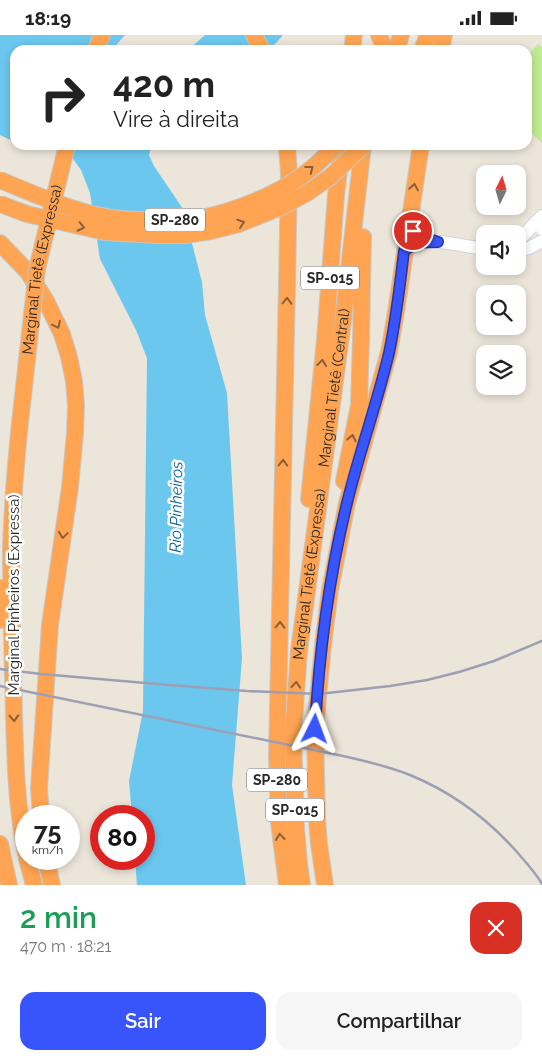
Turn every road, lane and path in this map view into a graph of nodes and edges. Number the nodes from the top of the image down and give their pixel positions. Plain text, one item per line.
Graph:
1 (66, 150) edge
2 (287, 150) edge
3 (331, 150) edge
4 (341, 150) edge
5 (358, 150) edge
6 (362, 150) edge
7 (368, 150) edge
8 (420, 150) edge
9 (0, 180) edge
10 (0, 204) edge
11 (409, 223) junction
12 (540, 223) edge
13 (526, 234) edge
14 (542, 241) edge
15 (438, 242) junction
16 (0, 243) edge
17 (476, 248) edge
18 (526, 249) edge
19 (404, 251) junction
20 (22, 396) joint
21 (347, 503) junction
22 (314, 540) junction
23 (12, 547) junction
24 (0, 620) edge
25 (316, 769) junction
26 (18, 805) edge
27 (41, 805) edge
28 (0, 844) edge
29 (30, 870) edge
30 (49, 870) edge
31 (9, 885) edge
32 (34, 885) edge
33 (52, 885) edge
34 (287, 885) edge
35 (302, 885) edge
36 (312, 885) edge
37 (325, 885) edge

1 - 20 highway, Marginal Tietê (Expressa), bridge
34 -> 2 highway, SP-280
9 -> 3 highway, SP-280, bridge
22 -> 4 highway, Marginal Tietê (Expressa) / SP-015
10 -> 5 highway, bridge
6 - 22 highway, Marginal Tietê (Central)
21 -> 7 highway
11 -> 8 highway
11 - 15 street
11 - 19 highway
12 - 13 street
14 - 18 street
15 - 17 street
15 - 19 street
16 -> 27 highway
19 - 21 highway
20 - 23 highway, Marginal Pinheiros (Expressa)
21 - 25 highway
35 -> 22 highway, Marginal Tietê (Expressa) / SP-015
23 - 24 highway
23 -> 26 highway, Marginal Pinheiros (Expressa)
25 - 36 highway
25 - 37 highway
28 - 31 highway
29 - 32 highway
30 - 33 highway

